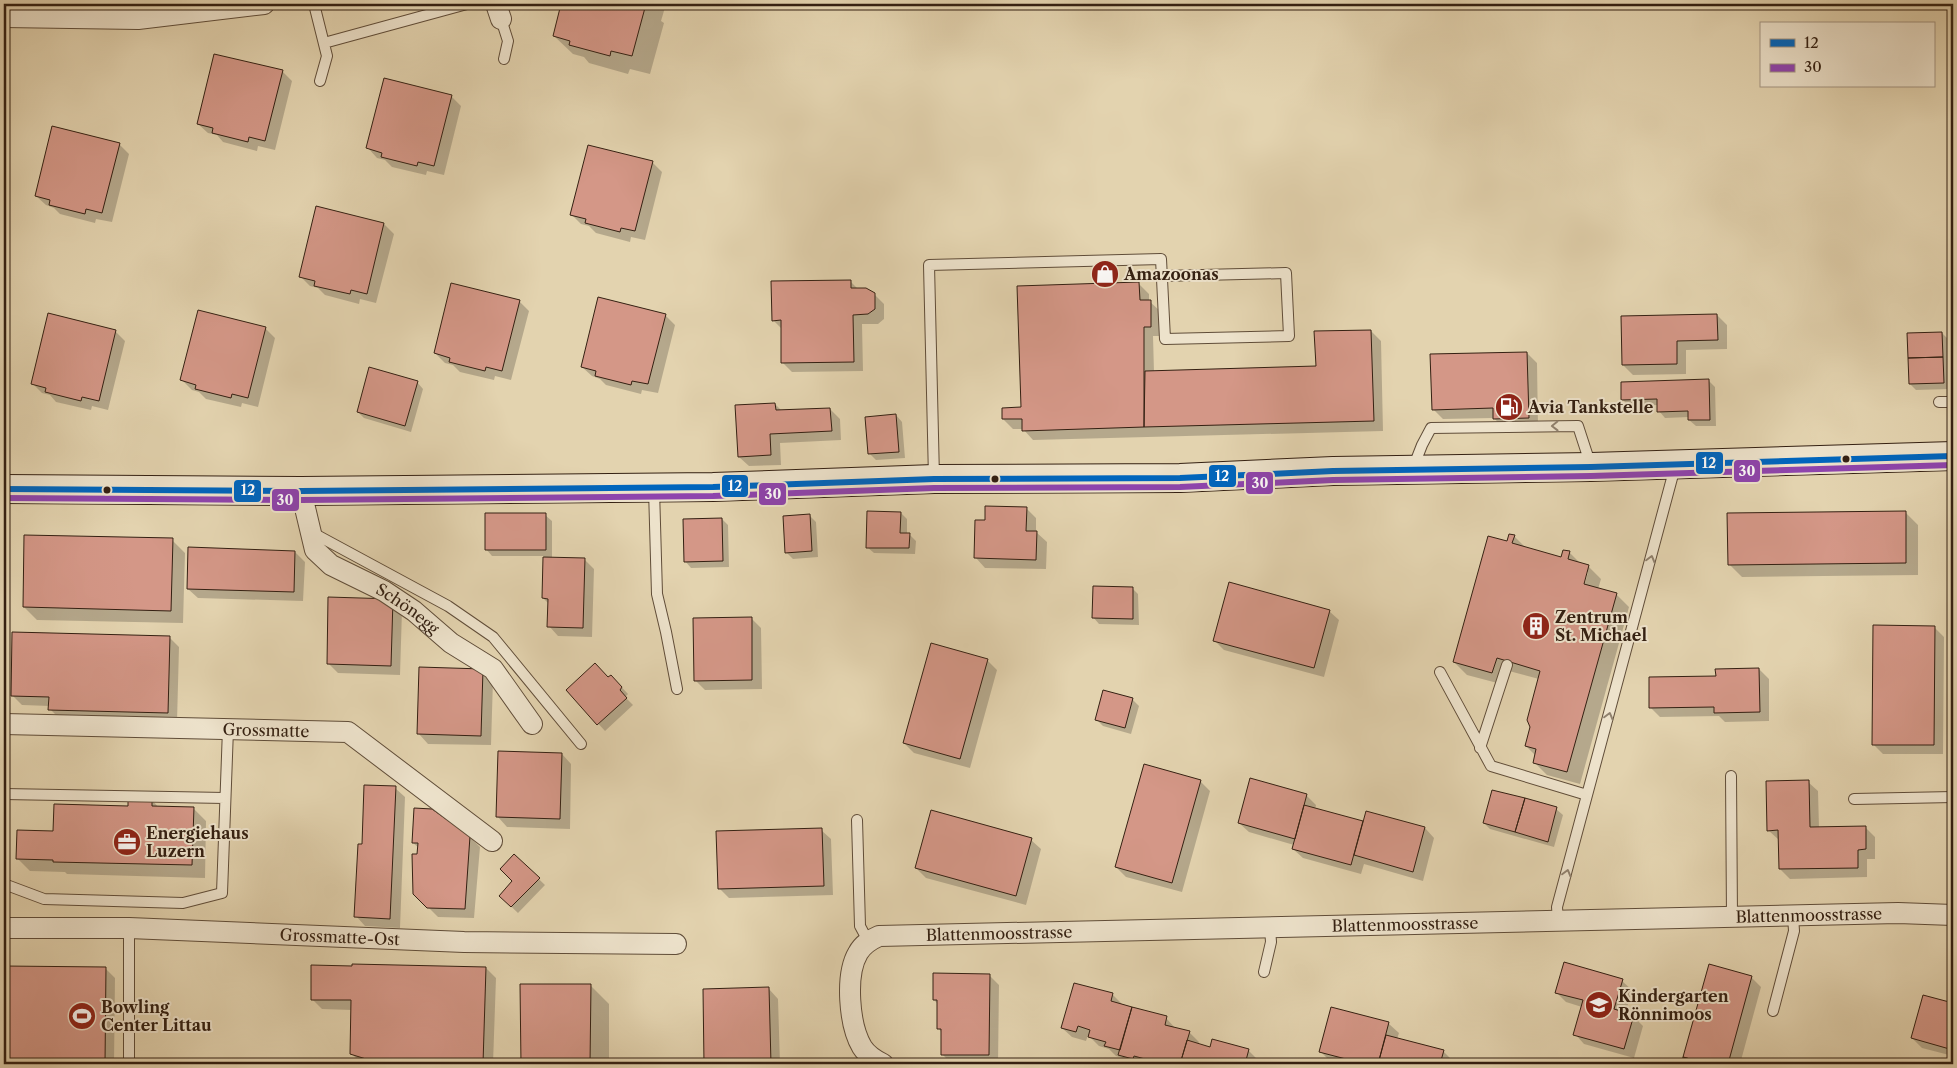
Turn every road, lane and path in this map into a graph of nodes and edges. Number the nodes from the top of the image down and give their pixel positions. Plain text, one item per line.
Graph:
1 (264, 4) edge
2 (314, 4) edge
3 (467, 4) edge
4 (499, 12) edge
5 (4, 17) edge
6 (324, 42) junction
7 (504, 59) dead end
8 (320, 81) dead end
9 (1162, 276) junction
10 (1938, 402) dead end
11 (1953, 402) edge
12 (1953, 456) edge
13 (1676, 464) junction
14 (1591, 467) junction
15 (1412, 469) junction
16 (934, 479) junction
17 (654, 488) junction
18 (4, 489) edge
19 (302, 491) junction
20 (310, 532) junction
21 (1507, 665) dead end
22 (1440, 672) dead end
23 (676, 689) dead end
24 (4, 724) edge
25 (532, 724) dead end
26 (228, 729) junction
27 (582, 744) dead end
28 (1480, 748) junction
29 (1731, 776) dead end
30 (4, 794) edge
31 (1587, 795) junction
32 (1953, 797) edge
33 (226, 798) junction
34 (1854, 799) dead end
35 (857, 820) dead end
36 (492, 841) dead end
37 (4, 884) edge
38 (1953, 899) edge
39 (1945, 914) edge
40 (1793, 916) junction
41 (1732, 918) junction
42 (1558, 921) junction
43 (4, 928) edge
44 (129, 928) junction
45 (1270, 928) junction
46 (676, 944) dead end
47 (863, 947) junction
48 (1264, 972) dead end
49 (1773, 1011) dead end
50 (863, 1056) edge
51 (129, 1064) edge
52 (883, 1064) edge

1 - 5 street
2 - 6 lane
3 - 6 lane
4 - 7 lane
6 - 8 lane
9 - 9 lane
9 - 16 lane
10 - 11 lane
12 - 13 main road
13 - 14 main road
31 -> 13 lane
14 - 15 main road
14 -> 15 lane
15 - 16 main road
16 - 17 main road
17 - 19 main road
17 - 23 lane
18 - 19 main road
19 - 20 street, Schönegg
20 - 25 street, Schönegg
20 - 27 lane
21 - 28 lane
22 - 28 lane
24 - 26 street, Grossmatte
26 - 33 lane
26 - 36 street, Grossmatte
28 - 31 lane
29 - 41 lane
30 - 33 lane
42 -> 31 lane
32 - 34 lane
33 - 37 lane
35 - 47 lane
38 - 39 street, Blattenmoosstrasse
39 - 40 street, Blattenmoosstrasse
40 - 41 street, Blattenmoosstrasse
40 - 49 lane
41 - 42 street, Blattenmoosstrasse
42 - 45 street, Blattenmoosstrasse
43 - 44 street, Grossmatte-Ost
44 - 46 street, Grossmatte-Ost
44 - 51 lane
45 - 47 street, Blattenmoosstrasse
45 - 48 lane
47 - 50 street
50 - 52 street

